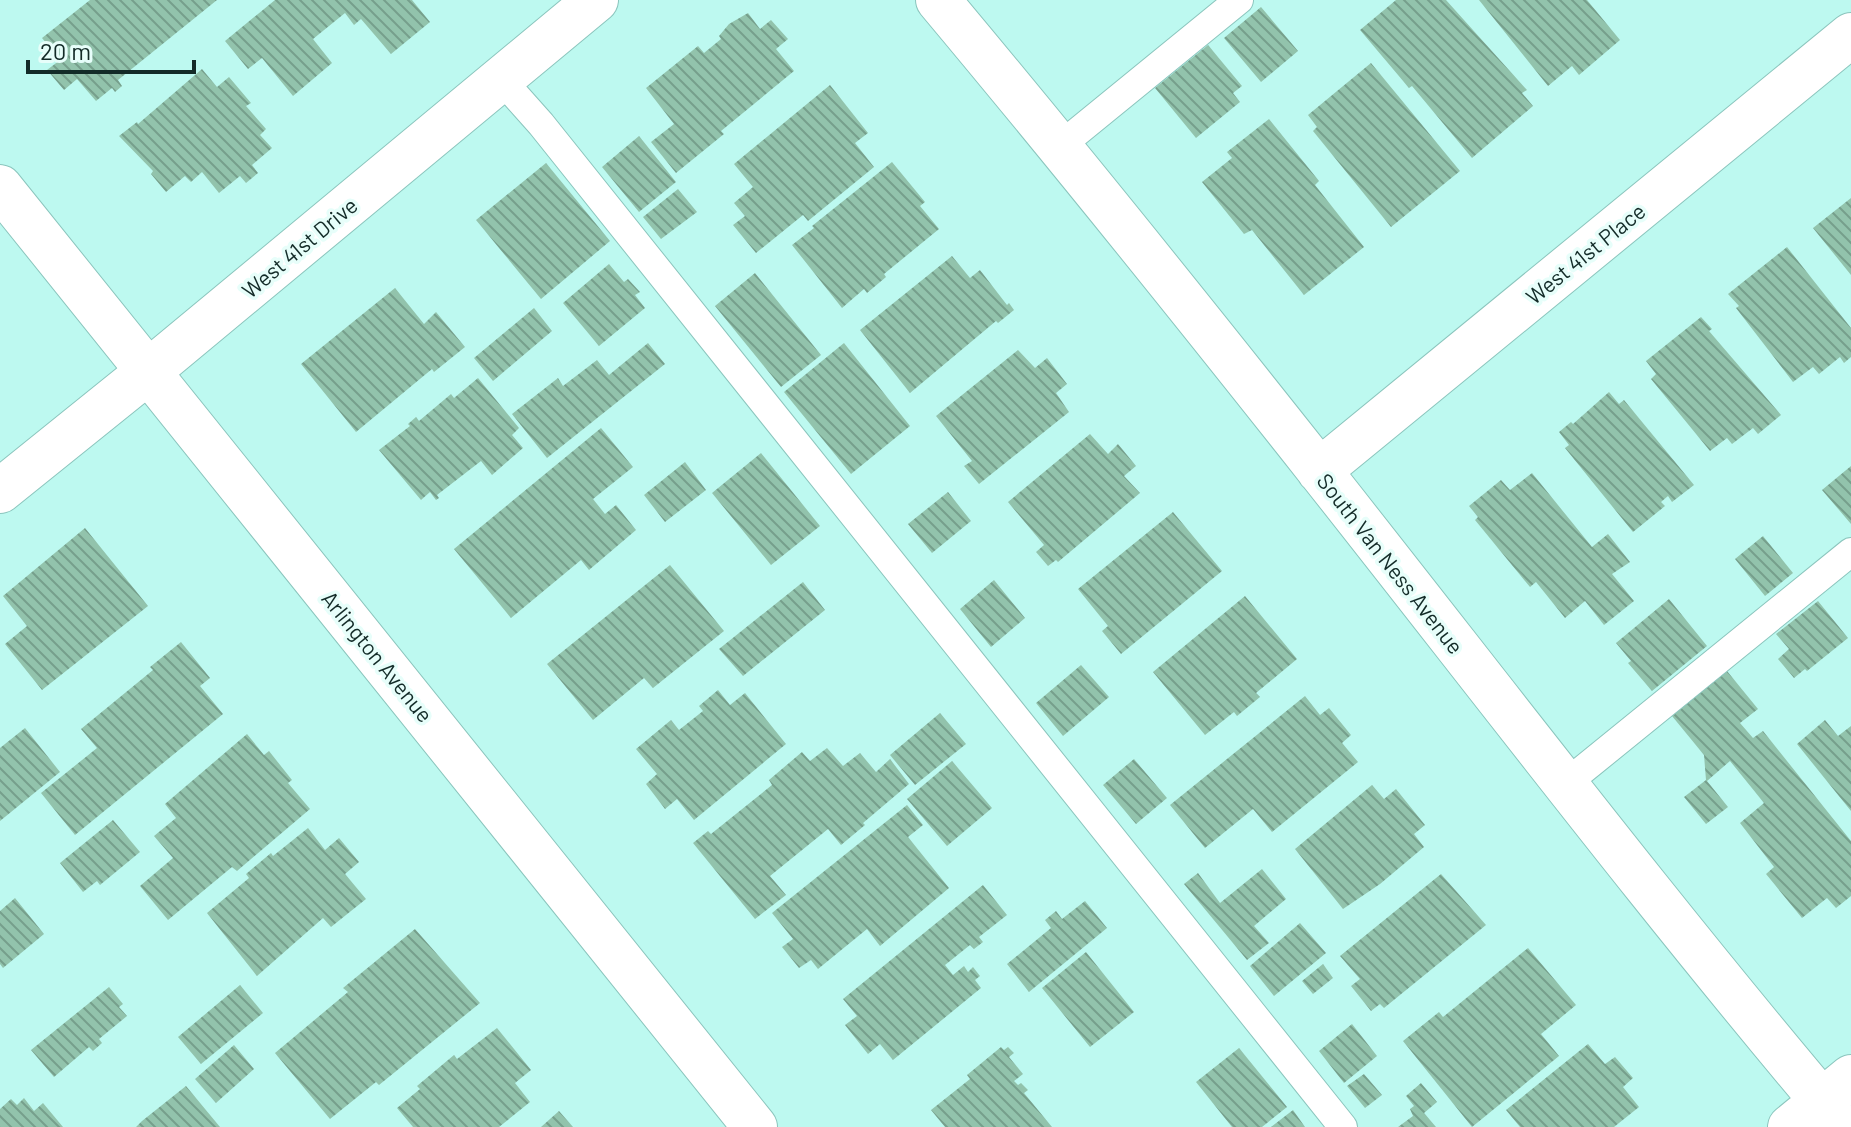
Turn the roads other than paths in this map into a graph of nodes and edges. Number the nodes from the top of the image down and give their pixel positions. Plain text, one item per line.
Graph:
1 (596, 0) edge
2 (938, 0) edge
3 (1239, 0) edge
4 (1851, 35) edge
5 (501, 79) junction
6 (1060, 146) junction
7 (0, 187) edge
8 (149, 371) junction
9 (1319, 471) junction
10 (0, 491) edge
11 (1851, 552) edge
12 (1564, 785) junction
13 (1827, 1108) edge
14 (755, 1127) edge
15 (1343, 1127) edge

1 - 5 street, West 41st Drive
2 - 6 street, South Van Ness Avenue
3 - 6 lane
4 - 9 street, West 41st Place
5 - 8 street, West 41st Drive
5 - 15 lane
6 - 9 street, South Van Ness Avenue
7 - 8 street, Arlington Avenue
8 - 10 street, West 41st Drive
8 - 14 street, Arlington Avenue
9 - 12 street, South Van Ness Avenue
11 - 12 lane
12 - 13 street, South Van Ness Avenue

